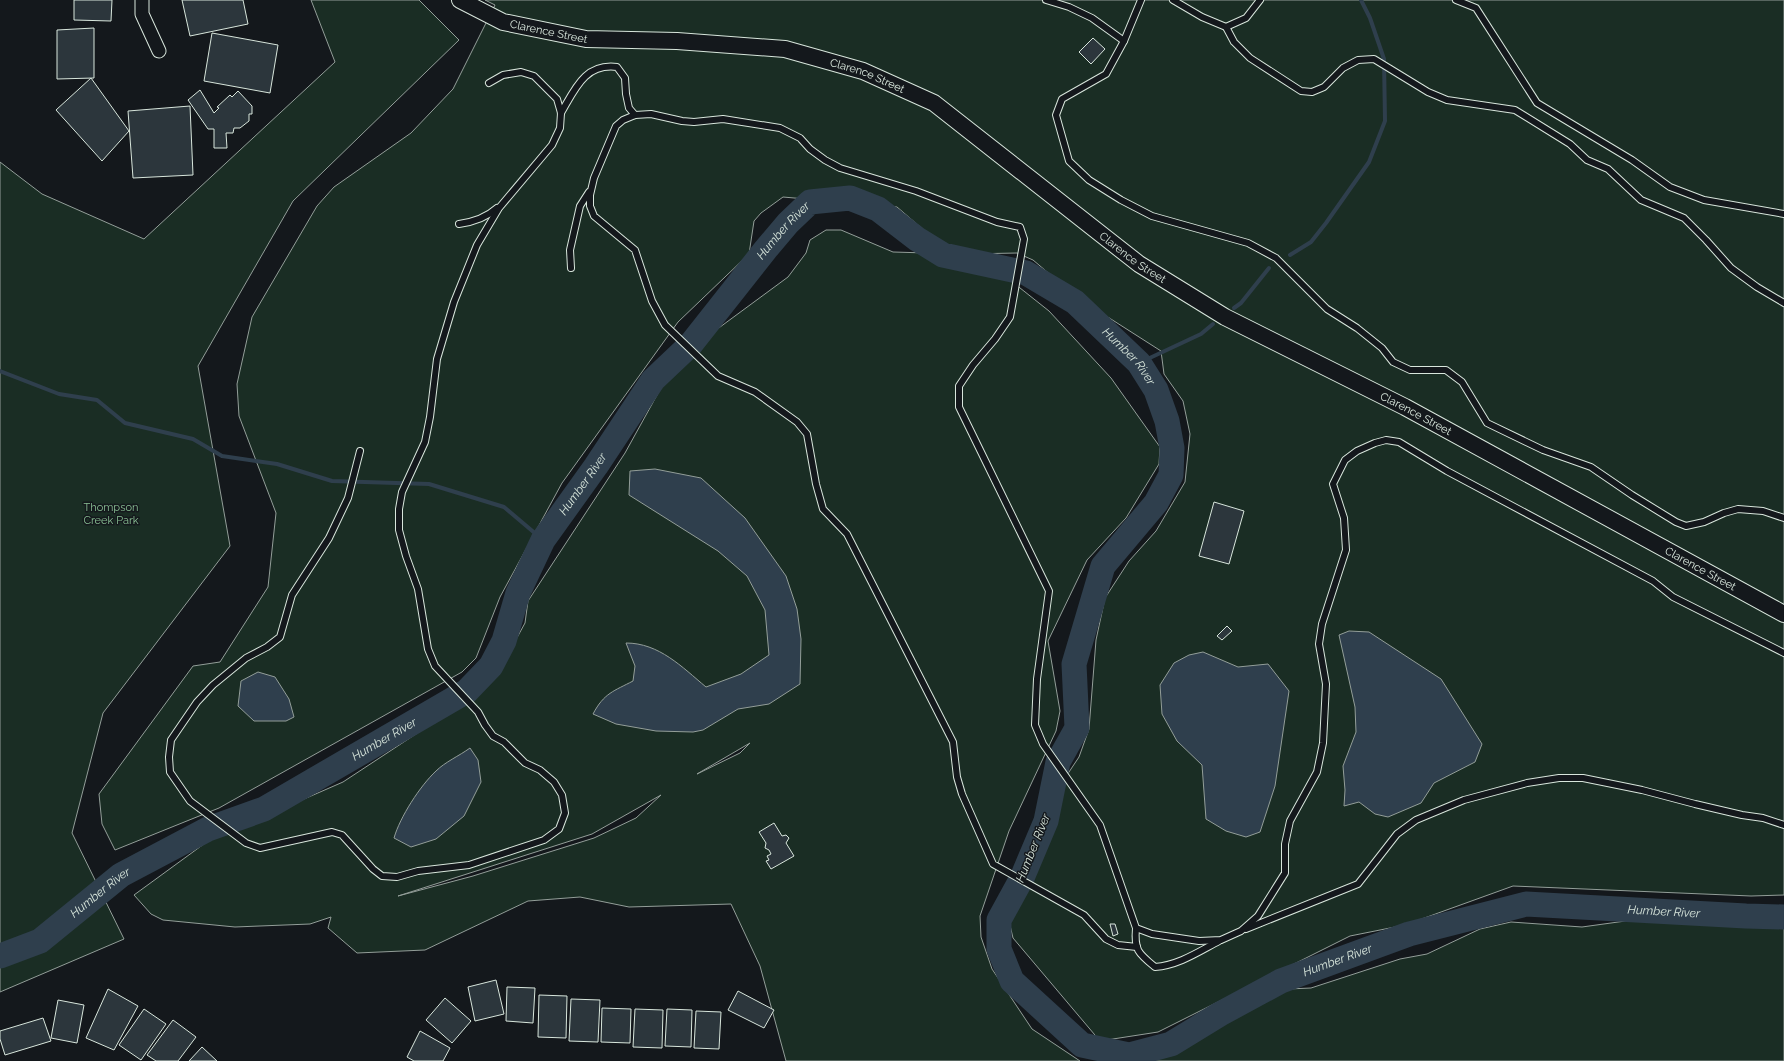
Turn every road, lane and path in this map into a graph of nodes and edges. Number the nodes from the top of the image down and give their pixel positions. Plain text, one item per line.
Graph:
1 (142, 0) edge
2 (460, 0) edge
3 (1046, 0) edge
4 (1141, 0) edge
5 (1173, 0) edge
6 (1260, 0) edge
7 (1456, 0) edge
8 (1226, 27) junction
9 (1124, 41) junction
10 (159, 51) dead end
11 (489, 83) dead end
12 (561, 113) junction
13 (635, 115) junction
14 (591, 190) junction
15 (506, 200) junction
16 (1784, 214) edge
17 (459, 224) dead end
18 (571, 268) dead end
19 (1784, 303) edge
20 (360, 451) dead end
21 (1784, 518) edge
22 (1784, 614) edge
23 (1784, 653) edge
24 (1784, 825) edge
25 (1136, 928) junction
26 (1241, 931) junction
27 (1224, 938) junction
28 (1136, 947) junction

1 - 10 street
2 - 22 street, Clarence Street
3 - 9 lane
4 - 9 lane
5 - 8 lane
6 - 8 lane
7 - 16 lane
8 - 19 lane
9 - 21 lane
11 - 12 lane
12 - 13 lane
12 - 15 lane
13 - 14 lane
13 - 25 lane
14 - 18 lane
14 - 28 lane
15 - 17 lane
15 - 20 lane
23 - 26 lane
24 - 26 lane
25 - 27 lane
25 - 28 lane
26 - 27 lane
27 - 28 lane

